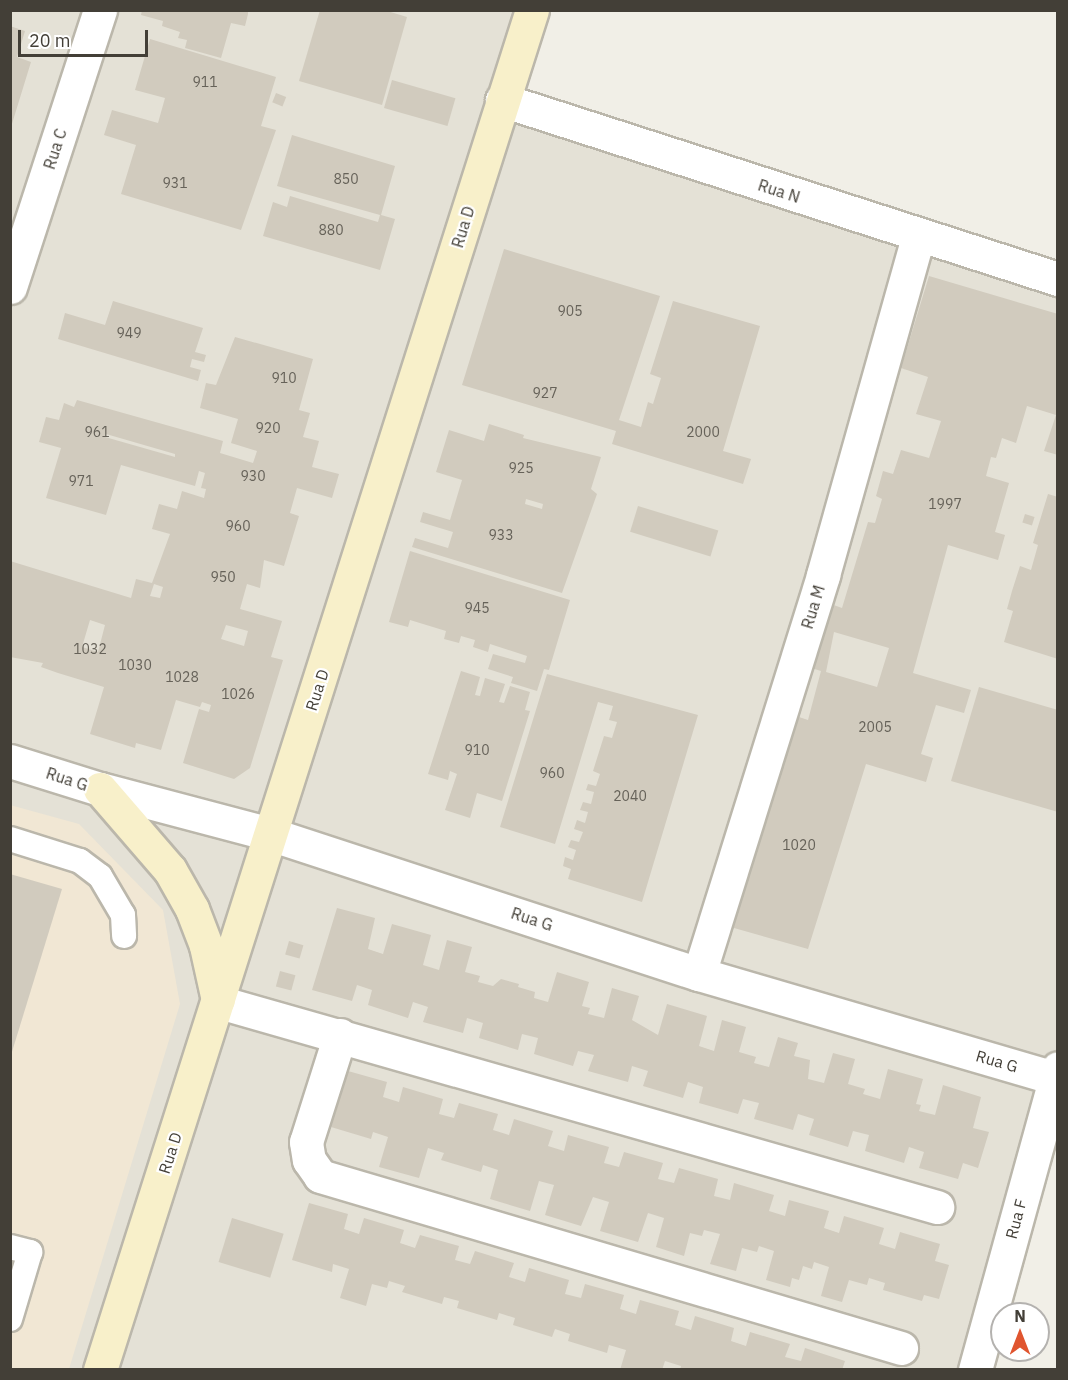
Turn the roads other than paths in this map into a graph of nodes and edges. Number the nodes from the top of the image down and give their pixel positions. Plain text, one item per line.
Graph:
1 (100, 10) edge
2 (532, 10) edge
3 (502, 100) junction
4 (918, 237) junction
5 (1058, 279) edge
6 (10, 287) edge
7 (10, 761) edge
8 (100, 789) junction
9 (270, 834) junction
10 (10, 839) edge
11 (124, 936) dead end
12 (699, 974) junction
13 (219, 1002) junction
14 (340, 1035) junction
15 (1056, 1073) edge
16 (937, 1207) dead end
17 (10, 1246) edge
18 (10, 1319) edge
19 (901, 1348) dead end
20 (100, 1370) edge
21 (975, 1370) edge

1 - 6 street, Rua C
2 - 3 street, Rua D
3 - 4 street, Rua N
3 - 9 street, Rua D
4 - 5 street, Rua N
4 - 12 street, Rua M
7 - 8 street, Rua G
8 - 9 street, Rua G
8 - 13 street
9 - 12 street, Rua G
9 - 13 street, Rua D
10 - 11 lane
12 - 15 street, Rua G
13 - 14 street
13 - 20 street, Rua D
14 - 16 street
14 - 19 street
15 - 21 street, Rua F
17 - 18 lane

